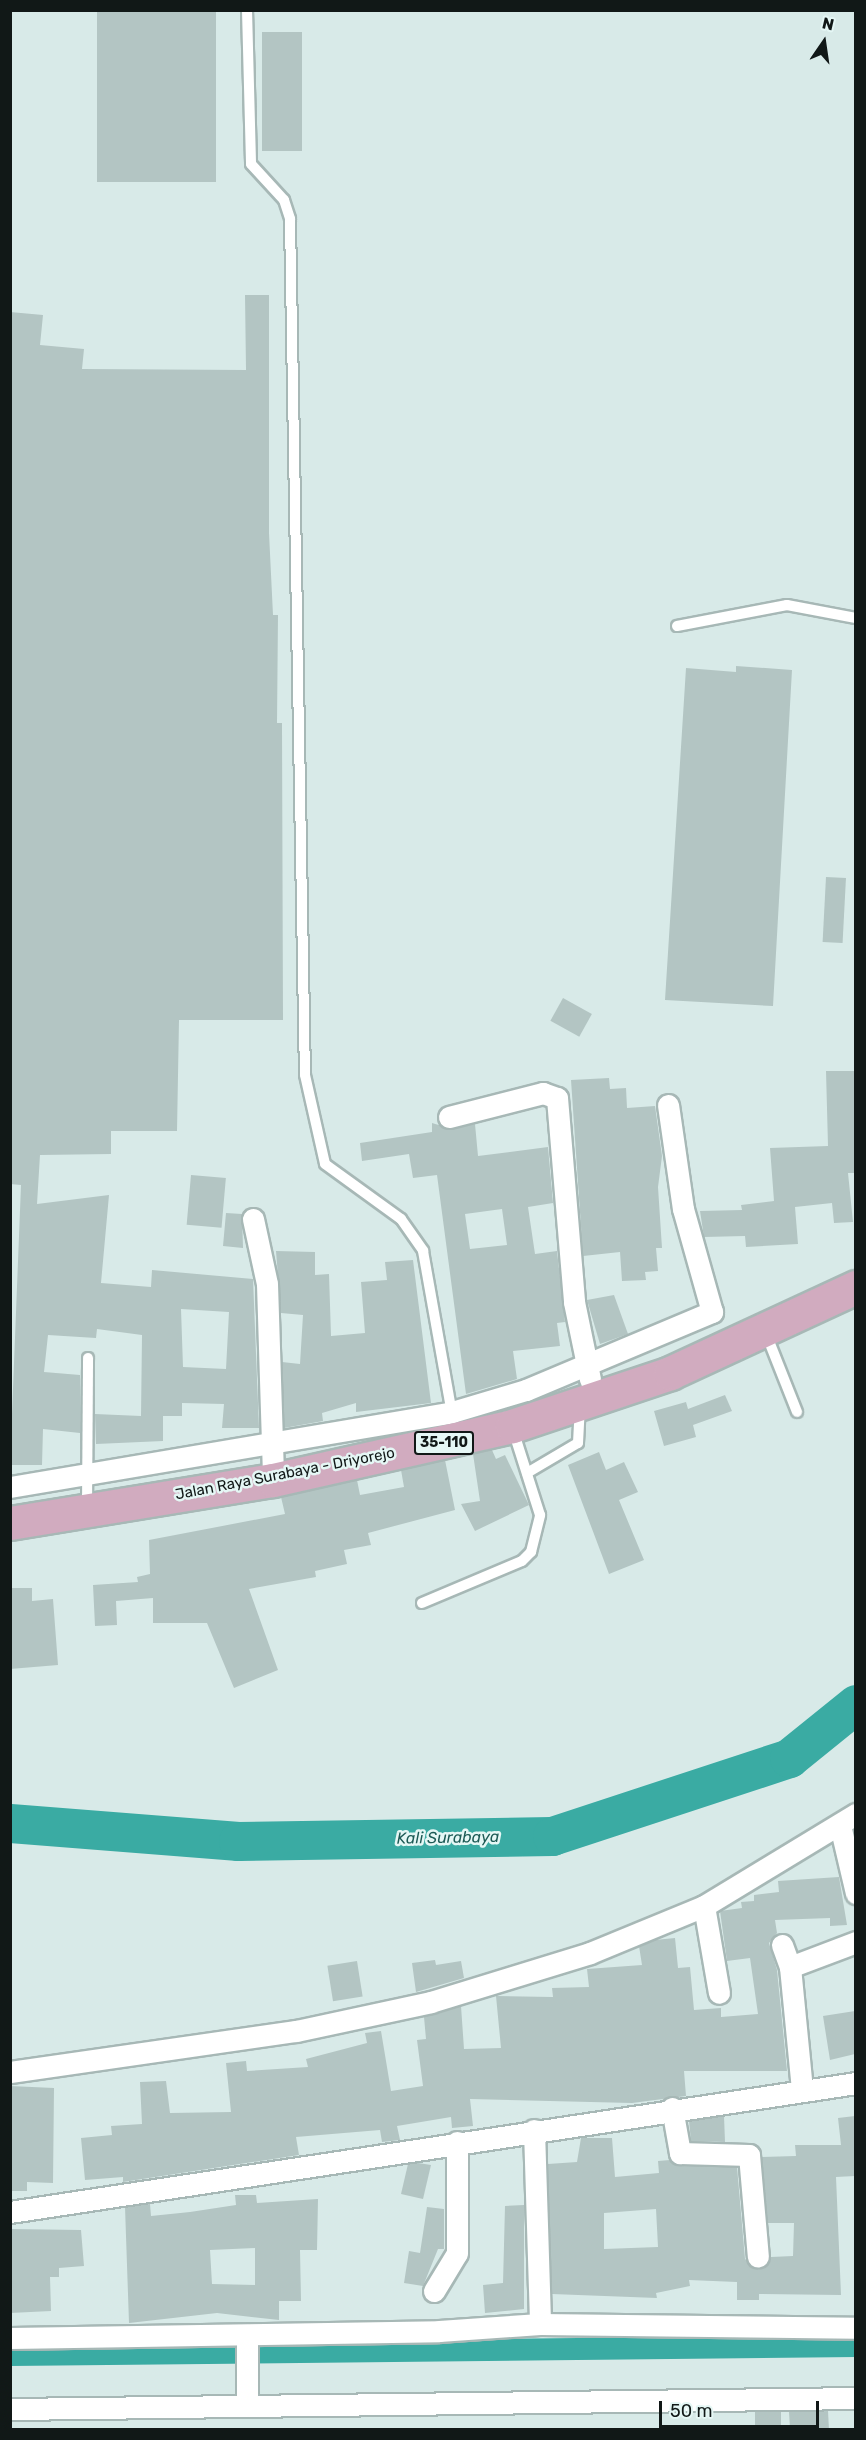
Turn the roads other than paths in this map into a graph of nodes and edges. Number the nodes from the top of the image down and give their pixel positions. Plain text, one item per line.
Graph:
1 (247, 10) edge
2 (855, 618) edge
3 (676, 626) dead end
4 (668, 1105) dead end
5 (449, 1117) dead end
6 (253, 1219) dead end
7 (855, 1287) edge
8 (764, 1329) junction
9 (655, 1338) junction
10 (88, 1358) dead end
11 (586, 1366) junction
12 (670, 1373) junction
13 (588, 1404) junction
14 (797, 1412) dead end
15 (454, 1426) junction
16 (512, 1426) junction
17 (268, 1443) junction
18 (527, 1473) junction
19 (88, 1474) junction
20 (273, 1480) junction
21 (10, 1487) edge
22 (87, 1510) junction
23 (10, 1523) edge
24 (422, 1603) dead end
25 (848, 1820) edge
26 (855, 1893) edge
27 (704, 1906) junction
28 (855, 1942) edge
29 (782, 1945) dead end
30 (790, 1967) junction
31 (719, 1994) dead end
32 (10, 2072) edge
33 (855, 2083) edge
34 (802, 2090) junction
35 (672, 2108) junction
36 (534, 2130) junction
37 (457, 2142) junction
38 (10, 2212) edge
39 (758, 2257) dead end
40 (434, 2291) dead end
41 (540, 2324) junction
42 (855, 2328) edge
43 (10, 2338) edge
44 (247, 2338) junction
45 (247, 2398) junction
46 (855, 2398) edge
47 (10, 2409) edge

1 - 15 lane
2 - 3 lane
4 - 9 street, Jalan Raya Surabaya - Driyorejo
5 - 11 street
6 - 17 street
7 - 8 main road, Jalan Raya Surabaya - Driyorejo / 35-110
8 - 12 main road, Jalan Raya Surabaya - Driyorejo / 35-110
8 - 14 lane
9 - 11 street, Jalan Raya Surabaya - Driyorejo
9 - 12 street
10 - 19 lane
11 - 13 street
11 - 15 street, Jalan Raya Surabaya - Driyorejo
12 - 13 main road, Jalan Raya Surabaya - Driyorejo / 35-110
13 - 16 main road, Jalan Raya Surabaya - Driyorejo / 35-110
13 - 18 lane
15 - 16 main road, Jalan Raya Surabaya - Driyorejo / 35-110
15 - 17 street, Jalan Raya Surabaya - Driyorejo
15 - 20 main road, Jalan Raya Surabaya - Driyorejo / 35-110
16 - 18 lane
17 - 19 street, Jalan Raya Surabaya - Driyorejo
17 - 20 street
18 - 24 lane
19 - 21 street, Jalan Raya Surabaya - Driyorejo
19 - 22 lane
20 - 22 main road, Jalan Raya Surabaya - Driyorejo / 35-110
22 - 23 main road, Jalan Raya Surabaya - Driyorejo / 35-110
25 - 26 street
25 - 27 street
27 - 31 street
27 - 32 street
28 - 30 street
29 - 30 street
30 - 34 street
33 - 34 street
34 - 35 street
35 - 36 street
35 - 39 street
36 - 37 street
36 - 41 street
37 - 38 street
37 - 40 street
41 - 42 street
41 - 44 street
43 - 44 street
44 - 45 street
45 - 46 street
45 - 47 street

